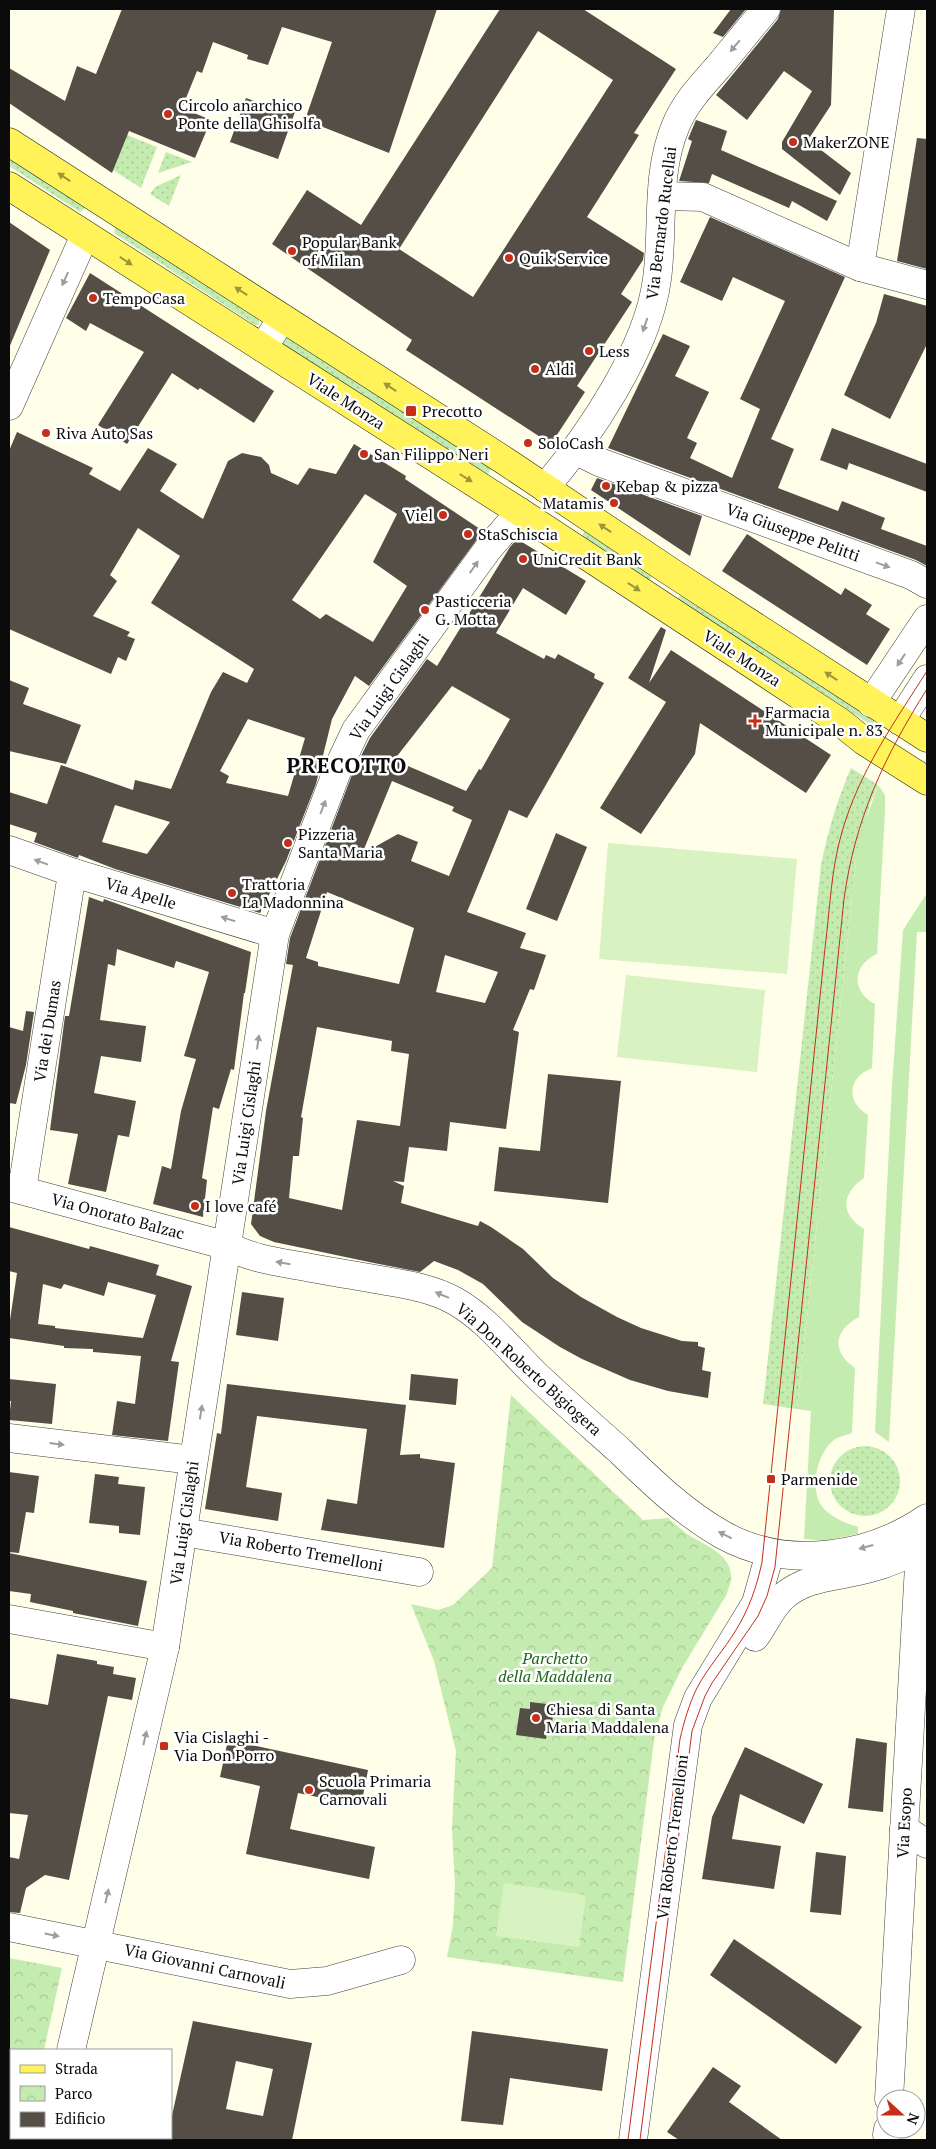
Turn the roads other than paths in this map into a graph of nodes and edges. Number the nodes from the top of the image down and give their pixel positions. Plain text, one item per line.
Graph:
1 (766, 9) edge
2 (901, 9) edge
3 (9, 142) edge
4 (9, 186) edge
5 (662, 196) junction
6 (105, 204) junction
7 (85, 234) junction
8 (860, 267) junction
9 (927, 285) edge
10 (282, 318) junction
11 (263, 348) junction
12 (9, 406) edge
13 (575, 450) junction
14 (546, 488) junction
15 (520, 512) junction
16 (674, 574) junction
17 (927, 584) edge
18 (657, 602) junction
19 (927, 619) edge
20 (927, 679) edge
21 (872, 703) junction
22 (900, 721) junction
23 (926, 735) edge
24 (905, 766) junction
25 (927, 781) edge
26 (9, 850) edge
27 (74, 873) junction
28 (275, 934) junction
29 (15, 1188) edge
30 (228, 1246) junction
31 (9, 1438) edge
32 (193, 1460) junction
33 (183, 1532) junction
34 (921, 1534) edge
35 (770, 1553) junction
36 (419, 1572) dead end
37 (9, 1618) edge
38 (165, 1647) junction
39 (698, 1698) junction
40 (904, 1829) junction
41 (927, 1844) edge
42 (9, 1927) edge
43 (95, 1943) junction
44 (401, 1960) dead end
45 (71, 2049) edge
46 (890, 2089) edge
47 (633, 2140) edge

1 -> 5 street, Via Bernardo Rucellai
2 - 8 street
6 -> 3 main road, Viale Monza
4 - 7 main road, Viale Monza
5 - 8 street
5 -> 13 street, Via Bernardo Rucellai
6 - 7 main road
10 -> 6 main road, Viale Monza
7 -> 11 main road, Viale Monza
7 -> 12 street
8 - 9 street
10 - 11 street
14 -> 10 main road, Viale Monza
11 -> 15 main road, Viale Monza
13 - 14 street, Via Bernardo Rucellai
13 -> 17 street, Via Giuseppe Pelitti
14 - 15 main road
16 -> 14 main road, Viale Monza
15 -> 18 main road, Viale Monza
28 -> 15 street, Via Luigi Cislaghi
16 - 18 street
21 -> 16 main road, Viale Monza
18 - 24 main road, Viale Monza
19 -> 21 street
20 - 22 street
21 - 22 main road, Viale Monza
22 - 23 main road, Viale Monza
23 - 24 main road
24 - 25 main road, Viale Monza
27 -> 26 street, Via Apelle
28 -> 27 street, Via Apelle
27 - 29 street, Via dei Dumas
30 -> 28 street, Via Luigi Cislaghi
29 - 30 street, Via Onorato Balzac
32 -> 30 street, Via Luigi Cislaghi
35 -> 30 street, Via Don Roberto Bigiogera
31 -> 32 street
32 - 33 street, Via Luigi Cislaghi
33 - 36 street, Via Roberto Tremelloni
33 - 38 street, Via Luigi Cislaghi
34 -> 35 street
34 - 39 street
34 - 40 street, Via Esopo
35 - 39 street, Via Roberto Tremelloni
37 - 38 street
43 -> 38 street, Via Luigi Cislaghi
39 - 47 street, Via Roberto Tremelloni
40 - 41 street
40 - 46 street, Via Esopo
42 -> 43 street, Via Giovanni Carnovali
43 - 44 street, Via Giovanni Carnovali
43 - 45 street, Via Luigi Cislaghi

